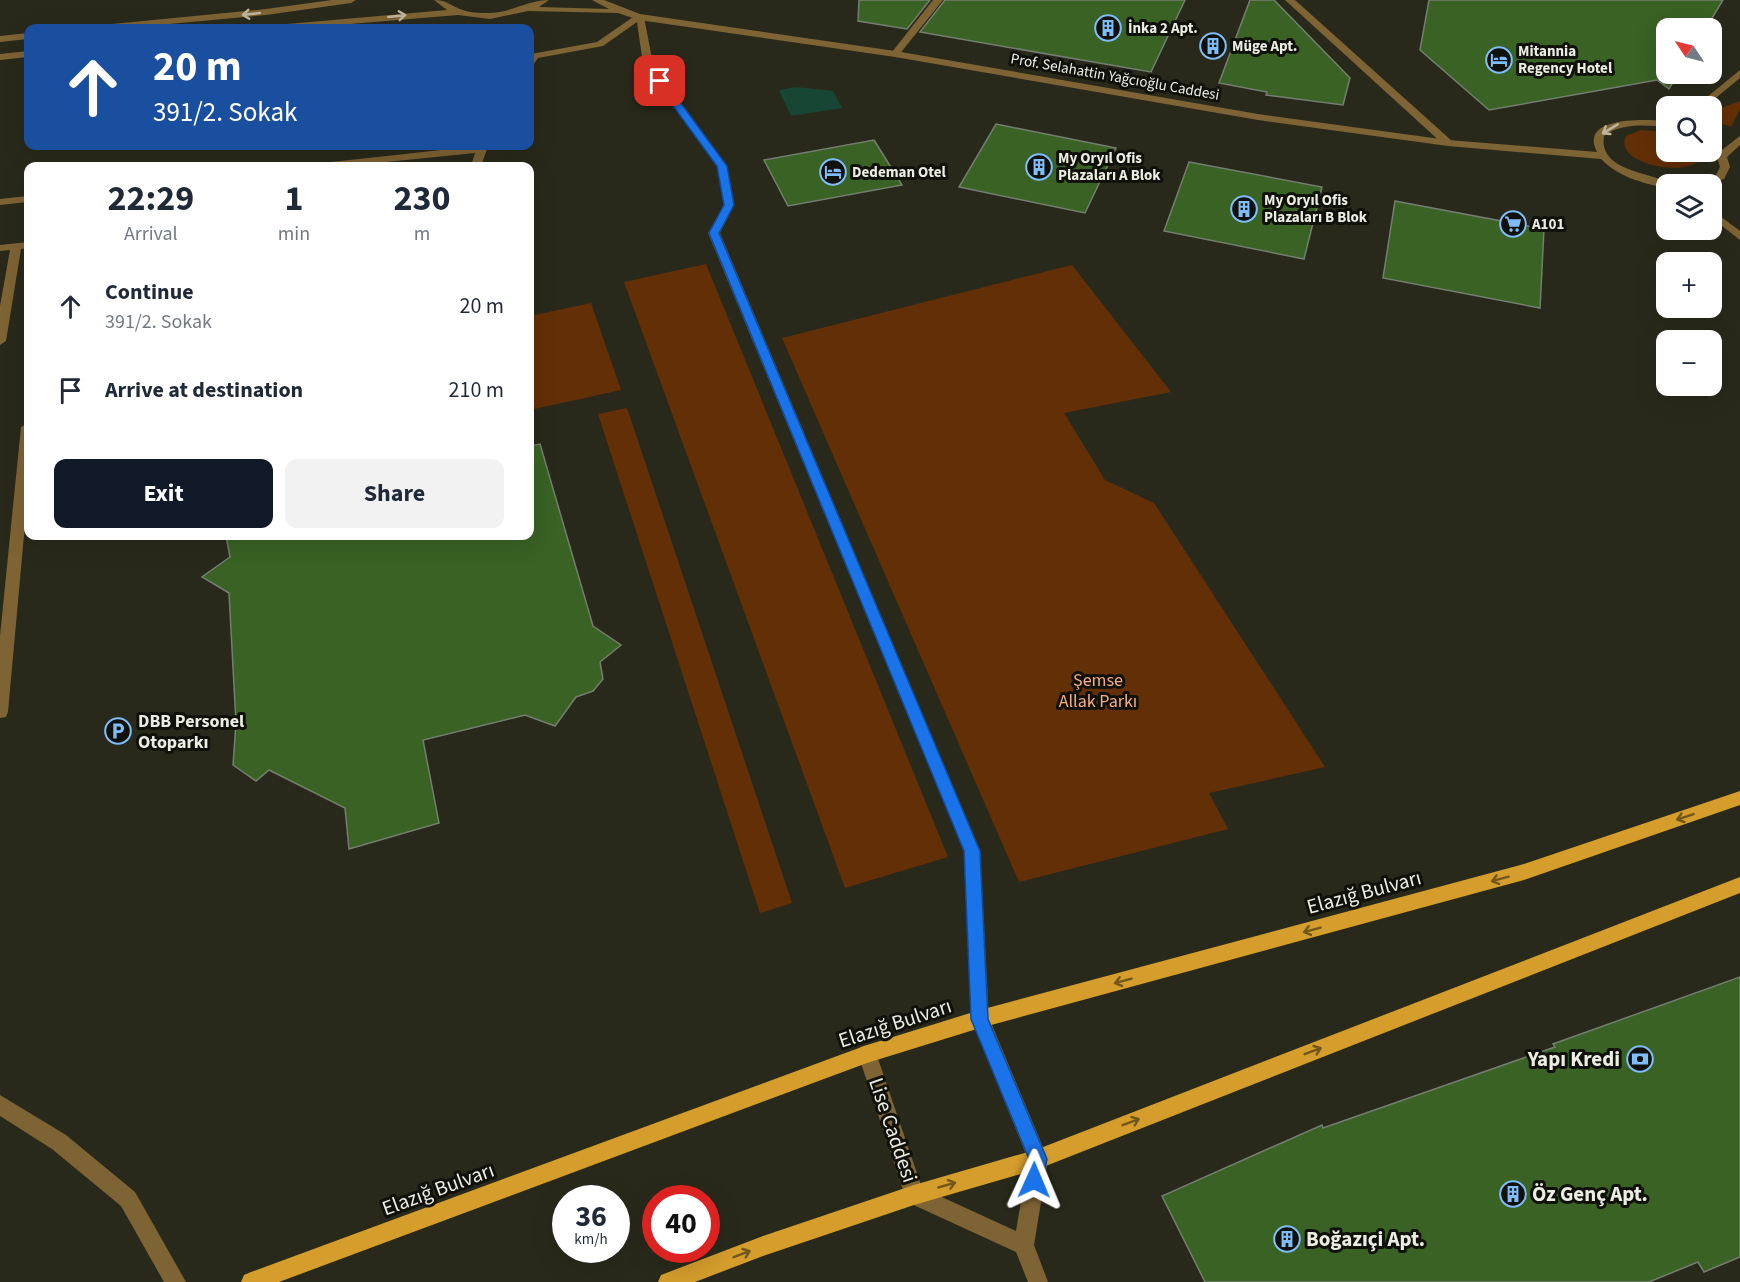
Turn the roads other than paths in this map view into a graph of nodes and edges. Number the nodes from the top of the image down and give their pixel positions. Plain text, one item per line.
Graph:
1 (351, 0) edge
2 (439, 0) edge
3 (544, 0) edge
4 (597, 0) edge
5 (938, 0) edge
6 (1290, 0) edge
7 (524, 9) junction
8 (458, 12) junction
9 (623, 12) junction
10 (639, 16) junction
11 (143, 24) edge
12 (322, 24) edge
13 (24, 36) edge
14 (0, 39) edge
15 (24, 54) edge
16 (895, 54) junction
17 (534, 56) edge
18 (0, 57) edge
19 (1740, 73) edge
20 (1713, 96) edge
21 (1656, 123) edge
22 (1740, 139) edge
23 (1448, 143) junction
24 (457, 150) edge
25 (1604, 156) junction
26 (1722, 156) joint
27 (356, 162) edge
28 (1722, 174) edge
29 (1656, 182) edge
30 (24, 199) edge
31 (0, 202) edge
32 (1722, 222) edge
33 (1740, 237) edge
34 (22, 246) edge
35 (0, 248) edge
36 (0, 341) edge
37 (24, 468) edge
38 (0, 712) edge
39 (1740, 798) edge
40 (1740, 885) edge
41 (980, 1019) junction
42 (867, 1054) junction
43 (0, 1105) edge
44 (1038, 1159) junction
45 (914, 1195) junction
46 (1024, 1245) junction
47 (176, 1282) edge
48 (251, 1282) edge
49 (668, 1282) edge
50 (1038, 1282) edge

1 -> 11 street
2 - 8 street
3 - 7 street
4 - 9 street, Prof. Selahattin Yağcıoğlu Caddesi
5 - 16 street
6 - 23 street
7 - 8 street
7 - 9 street, Prof. Selahattin Yağcıoğlu Caddesi
12 -> 8 street
9 - 10 street, Prof. Selahattin Yağcıoğlu Caddesi
10 - 16 street, Prof. Selahattin Yağcıoğlu Caddesi
10 - 17 street
10 - 41 street
13 - 14 street
15 - 18 street
16 - 23 street, Prof. Selahattin Yağcıoğlu Caddesi
19 - 20 street
21 -> 25 street
22 - 26 street
23 - 25 street, Prof. Selahattin Yağcıoğlu Caddesi
24 - 27 street
25 - 29 street
26 - 28 street
30 - 31 street
32 - 33 street
34 - 35 street
34 - 36 street
37 - 38 street
39 -> 41 main road, Elazığ Bulvarı
44 -> 40 main road
41 - 42 main road, Elazığ Bulvarı
41 - 44 street
42 - 45 street, Lise Caddesi
42 - 48 main road, Elazığ Bulvarı
43 - 47 street
45 -> 44 main road
44 - 46 street
45 - 46 street, Lise Caddesi
49 -> 45 main road
46 - 50 street

